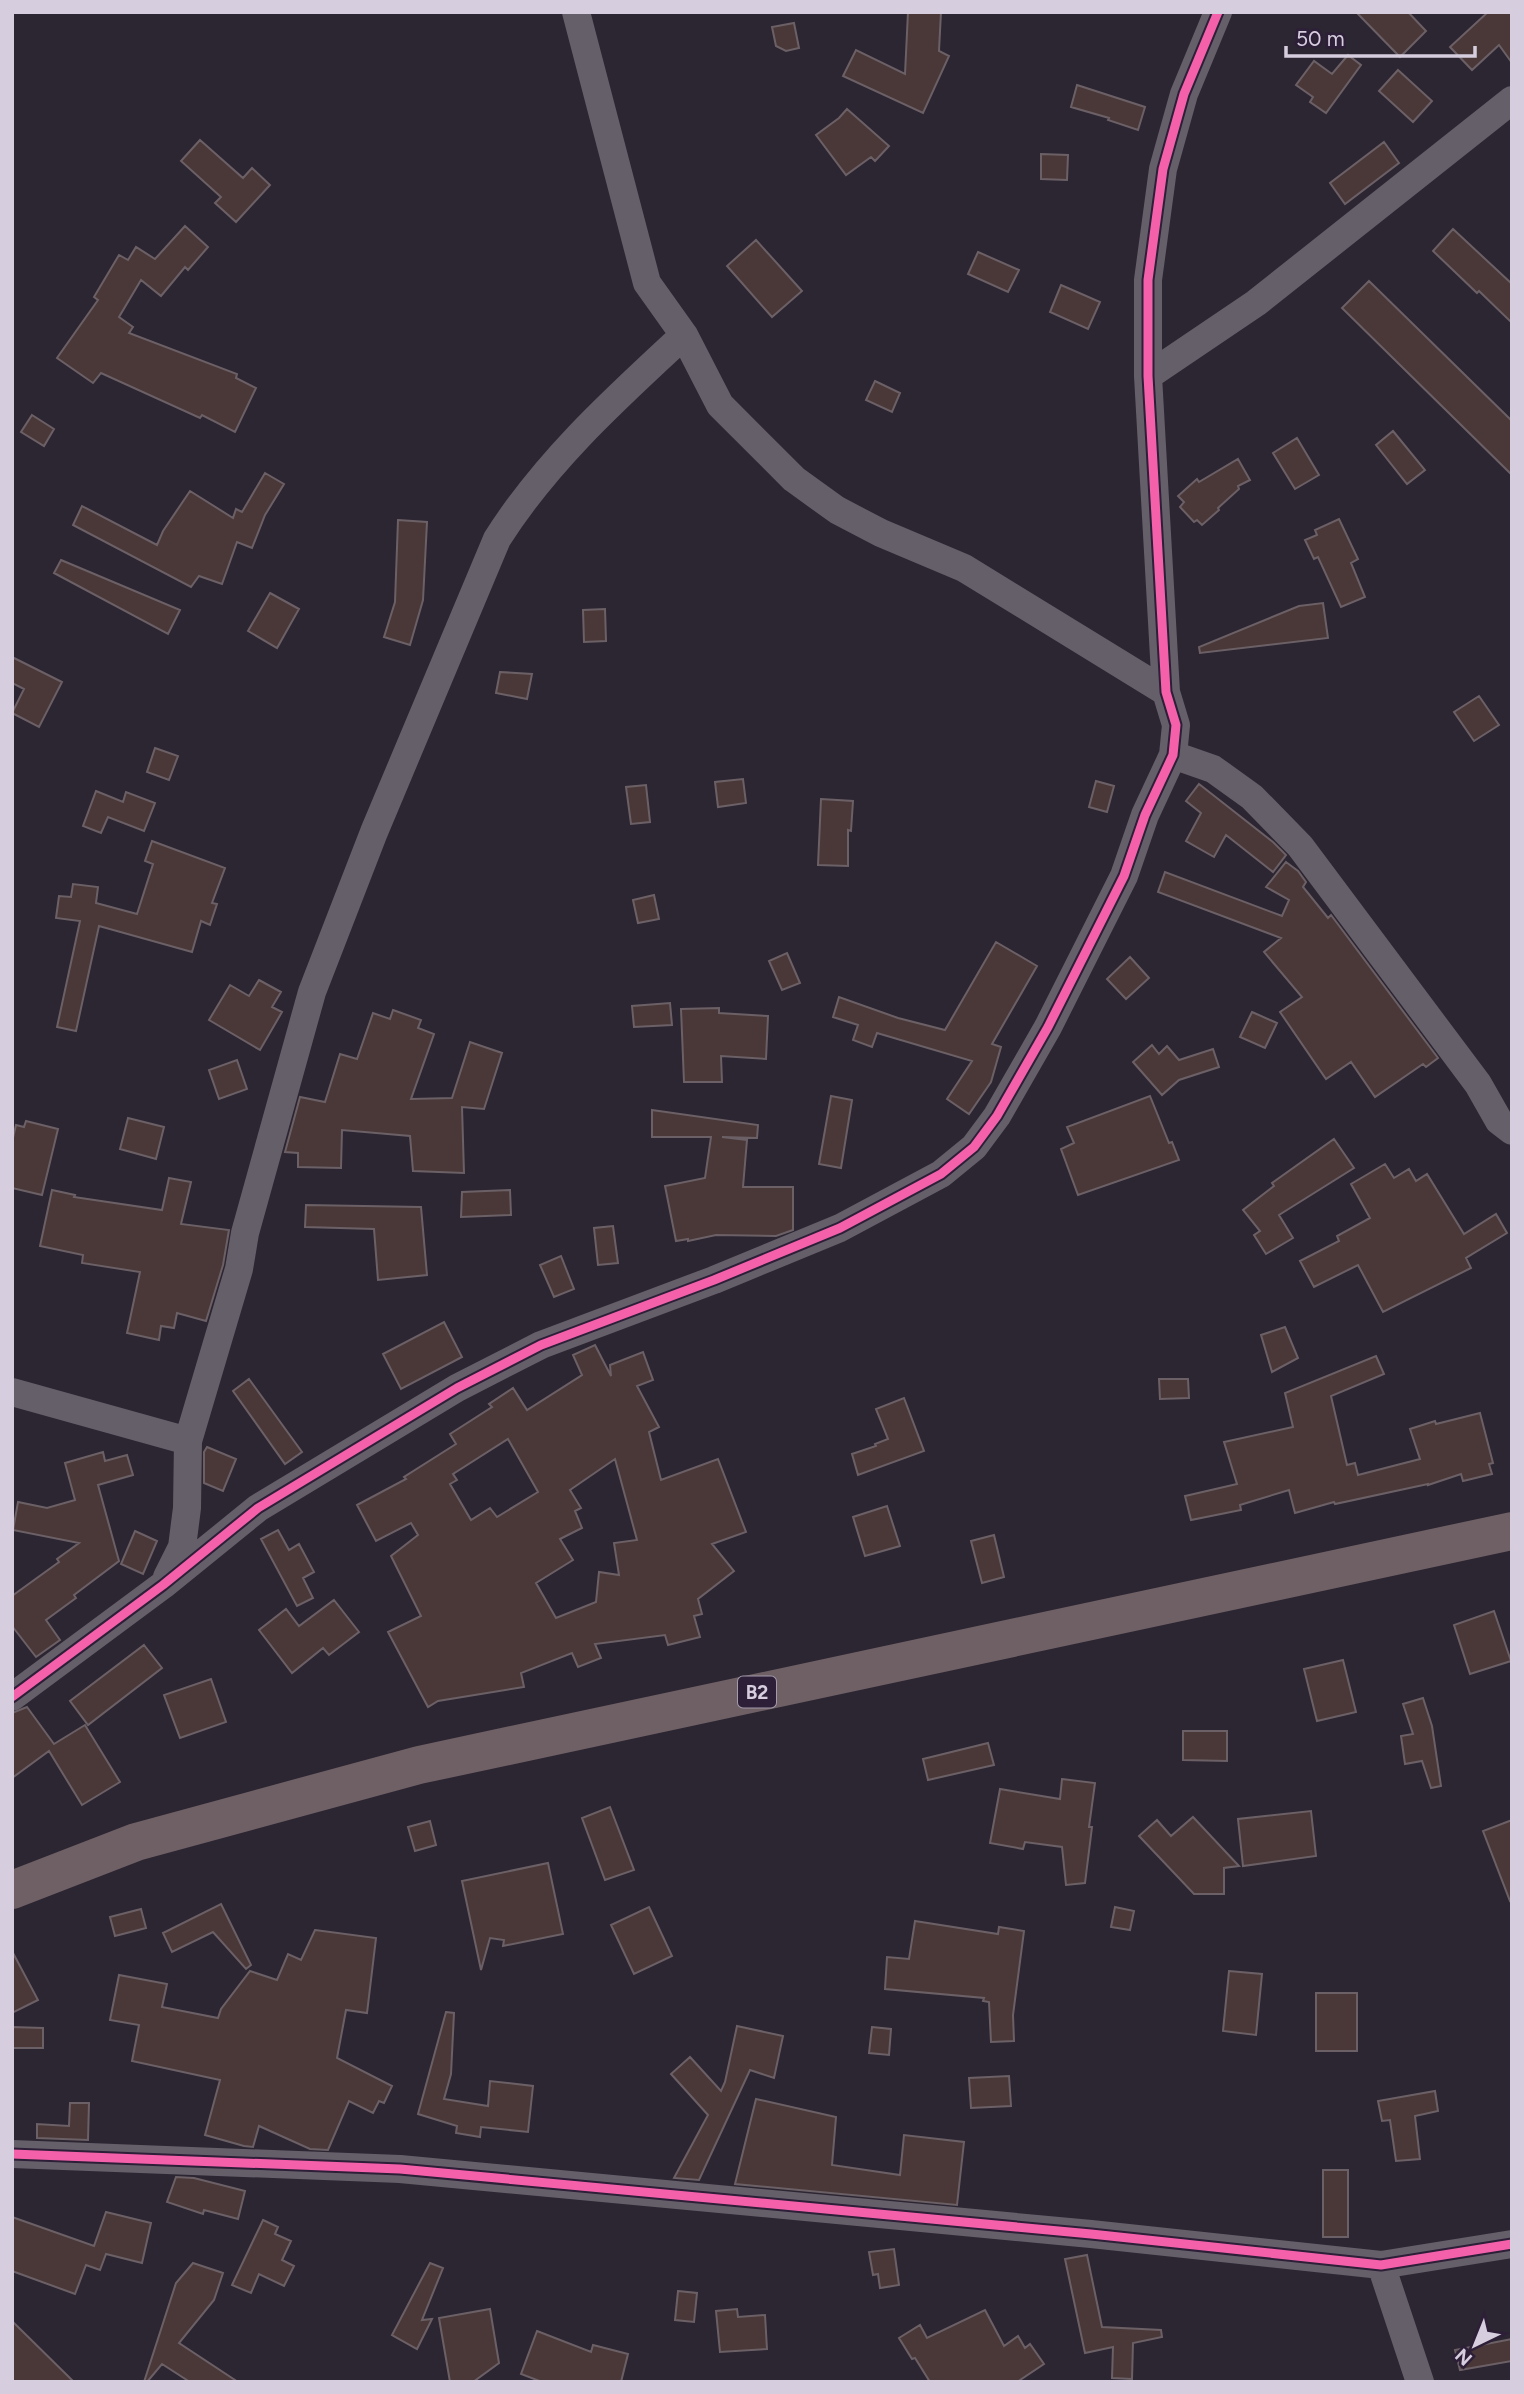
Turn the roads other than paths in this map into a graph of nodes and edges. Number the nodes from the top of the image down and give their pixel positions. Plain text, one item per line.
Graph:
1 (576, 12) edge
2 (1218, 12) edge
3 (1512, 100) edge
4 (684, 335) junction
5 (1148, 376) junction
6 (1166, 692) junction
7 (1173, 755) junction
8 (1512, 1131) edge
9 (12, 1392) edge
10 (188, 1441) junction
11 (1512, 1531) edge
12 (163, 1585) junction
13 (12, 1697) edge
14 (12, 1890) edge
15 (12, 2154) edge
16 (1512, 2244) edge
17 (1381, 2265) junction
18 (1420, 2382) edge

1 - 4 street
2 - 5 street
3 - 5 street
4 - 6 street
4 - 10 street
5 - 6 street
6 - 7 street
7 - 8 street
7 - 12 street
9 - 10 street
10 - 12 street
11 - 14 highway, B2
12 - 13 street
15 - 17 street
16 - 17 street
17 - 18 street

